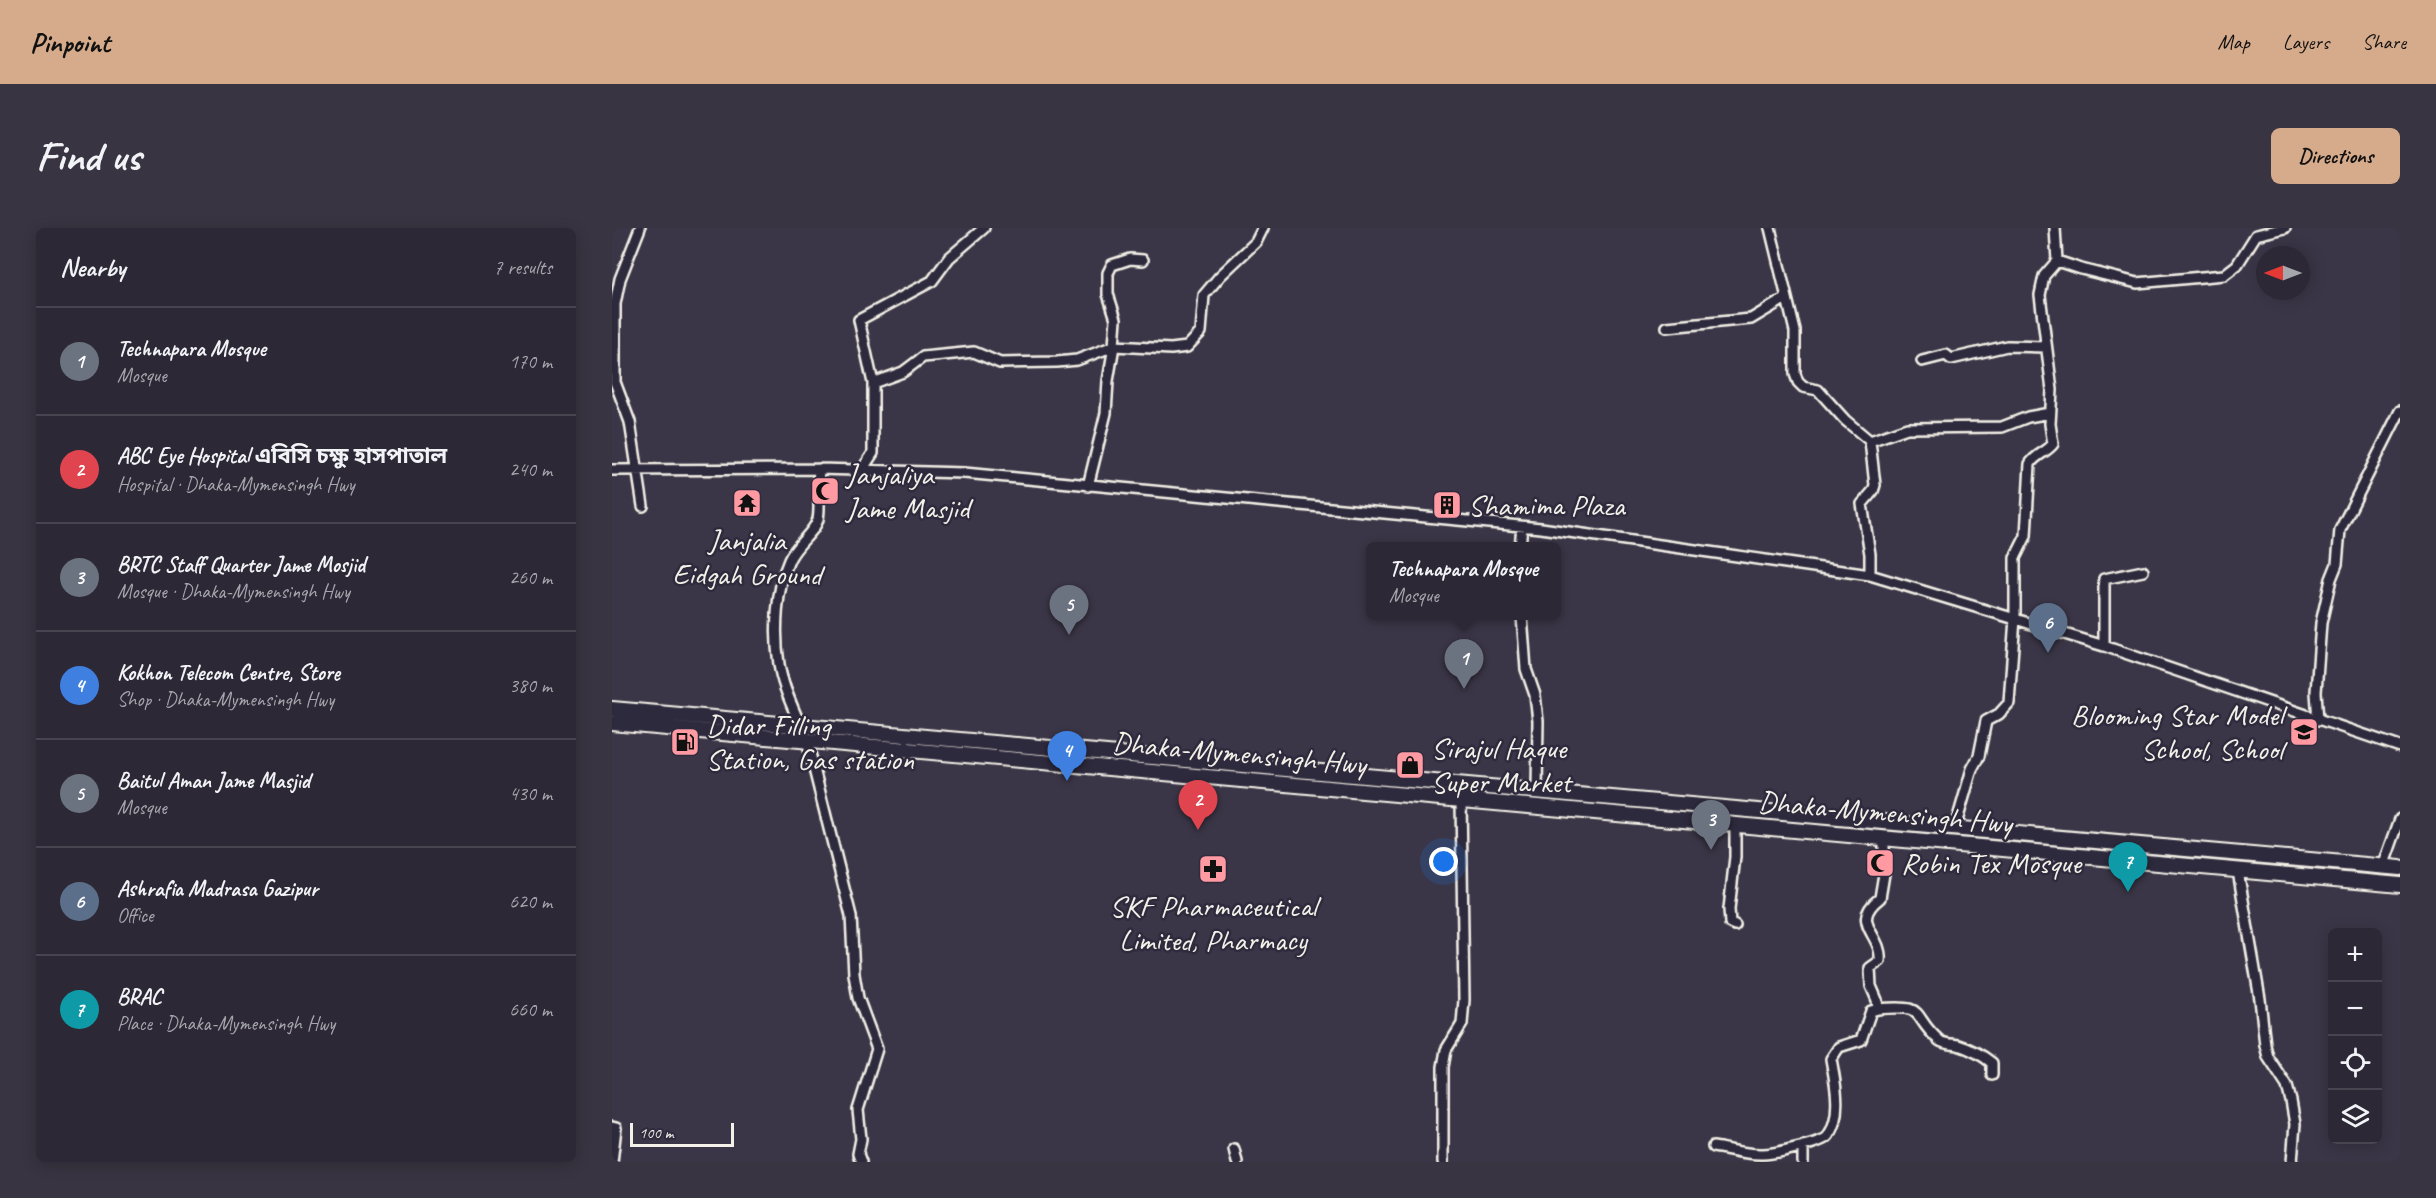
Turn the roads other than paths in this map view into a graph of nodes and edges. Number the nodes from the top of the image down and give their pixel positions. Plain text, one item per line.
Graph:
1 (640, 228) edge
2 (984, 228) edge
3 (1263, 228) edge
4 (1770, 228) edge
5 (2055, 228) edge
6 (2285, 228) edge
7 (2255, 231) edge
8 (1143, 260) dead end
9 (2057, 261) junction
10 (1786, 298) junction
11 (1667, 327) dead end
12 (1114, 346) junction
13 (2046, 347) junction
14 (1923, 361) dead end
15 (873, 383) junction
16 (2400, 411) edge
17 (2050, 413) junction
18 (1870, 441) junction
19 (819, 469) junction
20 (612, 470) edge
21 (638, 470) junction
22 (862, 470) junction
23 (1088, 486) junction
24 (643, 506) dead end
25 (1522, 526) junction
26 (1520, 542) edge
27 (2143, 571) dead end
28 (1870, 575) junction
29 (2015, 618) junction
30 (1522, 620) edge
31 (2104, 646) junction
32 (612, 709) edge
33 (2318, 720) junction
34 (612, 723) edge
35 (800, 725) junction
36 (807, 741) junction
37 (2400, 747) edge
38 (1537, 791) junction
39 (1461, 800) junction
40 (2400, 819) edge
41 (1735, 826) junction
42 (1955, 828) junction
43 (1884, 839) junction
44 (2383, 867) junction
45 (2400, 868) edge
46 (2238, 871) junction
47 (2400, 885) edge
48 (1735, 925) dead end
49 (1878, 1009) junction
50 (1992, 1075) dead end
51 (612, 1127) edge
52 (1803, 1146) junction
53 (1713, 1147) dead end
54 (1234, 1149) dead end
55 (1745, 1157) edge
56 (612, 1162) edge
57 (861, 1162) edge
58 (1237, 1162) edge
59 (1443, 1162) edge
60 (1803, 1162) edge
61 (2292, 1162) edge

1 - 21 street
2 - 15 street
3 - 12 street
4 - 10 street
5 - 9 street
6 - 7 street
7 - 9 street
8 - 12 street
9 - 13 street
10 - 11 street
10 - 18 street
12 - 15 street
12 - 23 street
13 - 14 street
13 - 17 street
15 - 22 street
16 - 33 street
17 - 18 street
17 - 29 street
18 - 28 street
19 - 21 street
19 - 22 street
19 - 35 street
20 - 21 street
21 - 24 street
22 - 23 street
23 - 25 street
25 - 26 street
25 - 28 street
27 - 31 street
28 - 29 street
29 - 31 street
29 - 42 street
30 - 38 street
31 - 33 street
32 - 35 highway, Dhaka-Mymensingh Hwy
33 - 37 street
34 - 36 highway, Dhaka-Mymensingh Hwy
35 - 38 highway, Dhaka-Mymensingh Hwy
36 - 39 highway, Dhaka-Mymensingh Hwy
36 - 57 street
38 - 42 highway, Dhaka-Mymensingh Hwy
39 - 41 highway, Dhaka-Mymensingh Hwy
39 - 59 street
40 - 44 street
41 - 43 highway, Dhaka-Mymensingh Hwy
41 - 48 street
42 - 44 highway, Dhaka-Mymensingh Hwy
43 - 46 highway, Dhaka-Mymensingh Hwy
43 - 49 street
44 - 45 highway, Dhaka-Mymensingh Hwy
46 - 47 highway, Dhaka-Mymensingh Hwy
46 - 61 street
49 - 50 street
49 - 52 street
51 - 56 street
52 - 55 street
52 - 60 street
53 - 55 street
54 - 58 street

